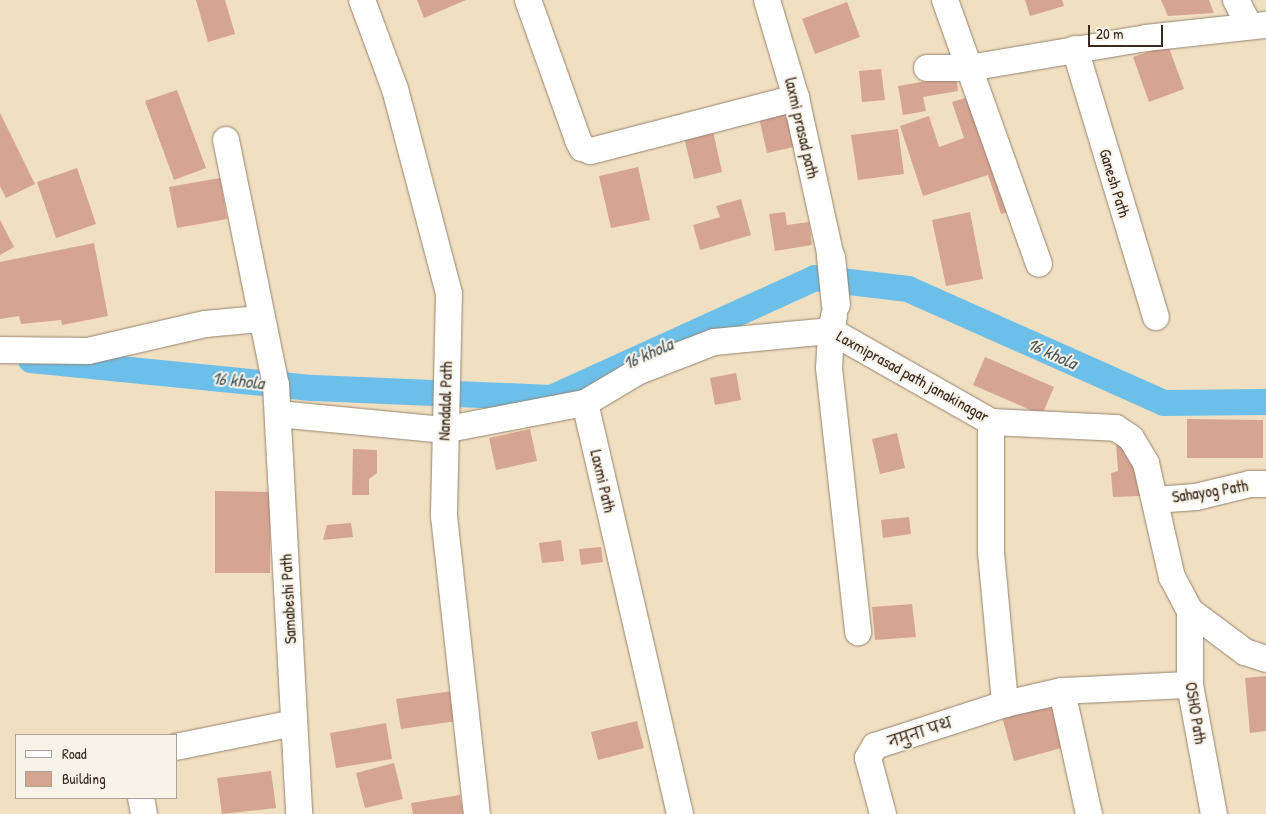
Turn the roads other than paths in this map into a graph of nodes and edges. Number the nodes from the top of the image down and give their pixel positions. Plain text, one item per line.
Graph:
1 (362, 0) edge
2 (528, 0) edge
3 (767, 0) edge
4 (946, 0) edge
5 (1236, 0) edge
6 (1257, 25) edge
7 (1075, 49) junction
8 (927, 68) dead end
9 (969, 68) junction
10 (796, 98) junction
11 (226, 140) dead end
12 (831, 257) joint
13 (1039, 264) dead end
14 (1156, 317) dead end
15 (833, 318) junction
16 (260, 319) junction
17 (0, 350) edge
18 (585, 403) junction
19 (278, 414) junction
20 (991, 422) junction
21 (443, 430) junction
22 (1266, 484) edge
23 (1154, 500) junction
24 (1190, 611) junction
25 (858, 632) dead end
26 (1266, 659) edge
27 (1190, 686) junction
28 (1062, 691) junction
29 (1005, 704) junction
30 (294, 723) junction
31 (178, 747) edge
32 (141, 799) edge
33 (144, 814) edge
34 (299, 814) edge
35 (477, 814) edge
36 (680, 814) edge
37 (883, 814) edge
38 (1089, 814) edge
39 (1214, 814) edge

1 - 21 street, Nandalal Path
2 - 10 street
3 - 10 street, laxmi prasad path
4 - 9 street
5 - 6 street
6 - 7 street
7 - 9 street
7 - 14 street, Ganesh Path
8 - 9 street
9 - 13 street
10 - 12 street, laxmi prasad path
11 - 16 street, Samabeshi Path
12 - 15 street
15 - 18 street
15 - 20 street, Laxmiprasad path janakinagar
15 - 25 street
16 - 17 street
16 - 19 street, Samabeshi Path
18 - 21 street
18 - 36 street, Laxmi Path
19 - 21 street
19 - 30 street, Samabeshi Path
20 - 23 street, Laxmiprasad path janakinagar
20 - 29 street
21 - 35 street, Nandalal Path
22 - 23 street, Sahayog Path
23 - 24 street, Laxmiprasad path janakinagar
24 - 26 street, Laxmiprasad path janakinagar
24 - 27 street, OSHO Path
27 - 28 street, नमुना पथ
27 - 39 street, OSHO Path
28 - 29 street, नमुना पथ
28 - 38 street
29 - 37 street, नमुना पथ
30 - 31 street
30 - 34 street, Samabeshi Path
32 - 33 street

